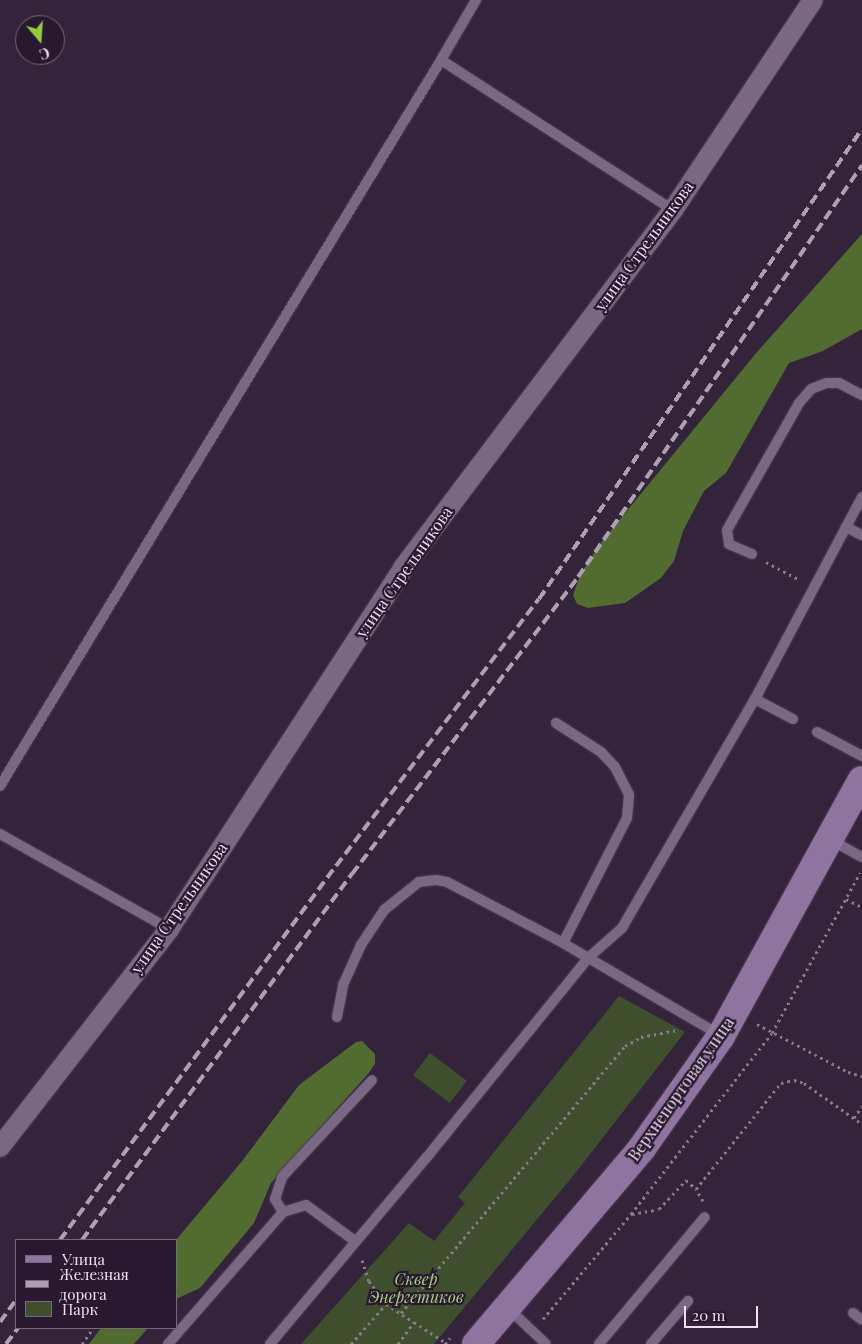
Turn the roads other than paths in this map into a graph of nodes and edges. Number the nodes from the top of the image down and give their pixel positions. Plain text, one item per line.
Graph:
1 (476, 0) edge
2 (813, 0) edge
3 (441, 60) junction
4 (673, 210) junction
5 (862, 395) edge
6 (862, 497) edge
7 (846, 527) junction
8 (862, 535) edge
9 (752, 554) road end
10 (756, 699) junction
11 (793, 719) dead end
12 (556, 723) dead end
13 (818, 732) dead end
14 (862, 756) edge
15 (862, 780) edge
16 (0, 786) edge
17 (0, 834) edge
18 (830, 839) junction
19 (862, 857) edge
20 (168, 929) junction
21 (563, 943) junction
22 (588, 958) junction
23 (337, 1017) dead end
24 (714, 1031) junction
25 (372, 1080) dead end
26 (0, 1147) edge
27 (283, 1212) junction
28 (705, 1217) road end
29 (355, 1240) junction
30 (688, 1301) dead end
31 (507, 1307) junction
32 (853, 1313) dead end
33 (862, 1320) edge
34 (168, 1344) edge
35 (270, 1344) edge
36 (476, 1344) edge
37 (546, 1344) edge
38 (599, 1344) edge
39 (651, 1344) edge

1 - 3 lane
2 - 4 street, улица Стрельникова
3 - 4 lane
3 - 16 lane
4 - 20 street, улица Стрельникова
5 - 9 lane
6 - 7 lane
7 - 8 lane
7 - 10 lane
10 - 11 lane
10 - 22 lane
12 - 21 lane
13 - 14 lane
15 - 18 main road, Верхнепортовая улица
17 - 20 lane
18 - 19 lane
18 - 24 main road, Верхнепортовая улица
20 - 26 street, улица Стрельникова
21 - 22 lane
21 - 23 lane
22 - 24 lane
22 - 29 lane
24 - 31 main road, Верхнепортовая улица
25 - 27 lane
27 - 29 lane
27 - 34 lane
28 - 38 lane
29 - 35 lane
30 - 39 lane
31 - 36 main road, Верхнепортовая улица
31 - 37 lane
32 - 33 lane

